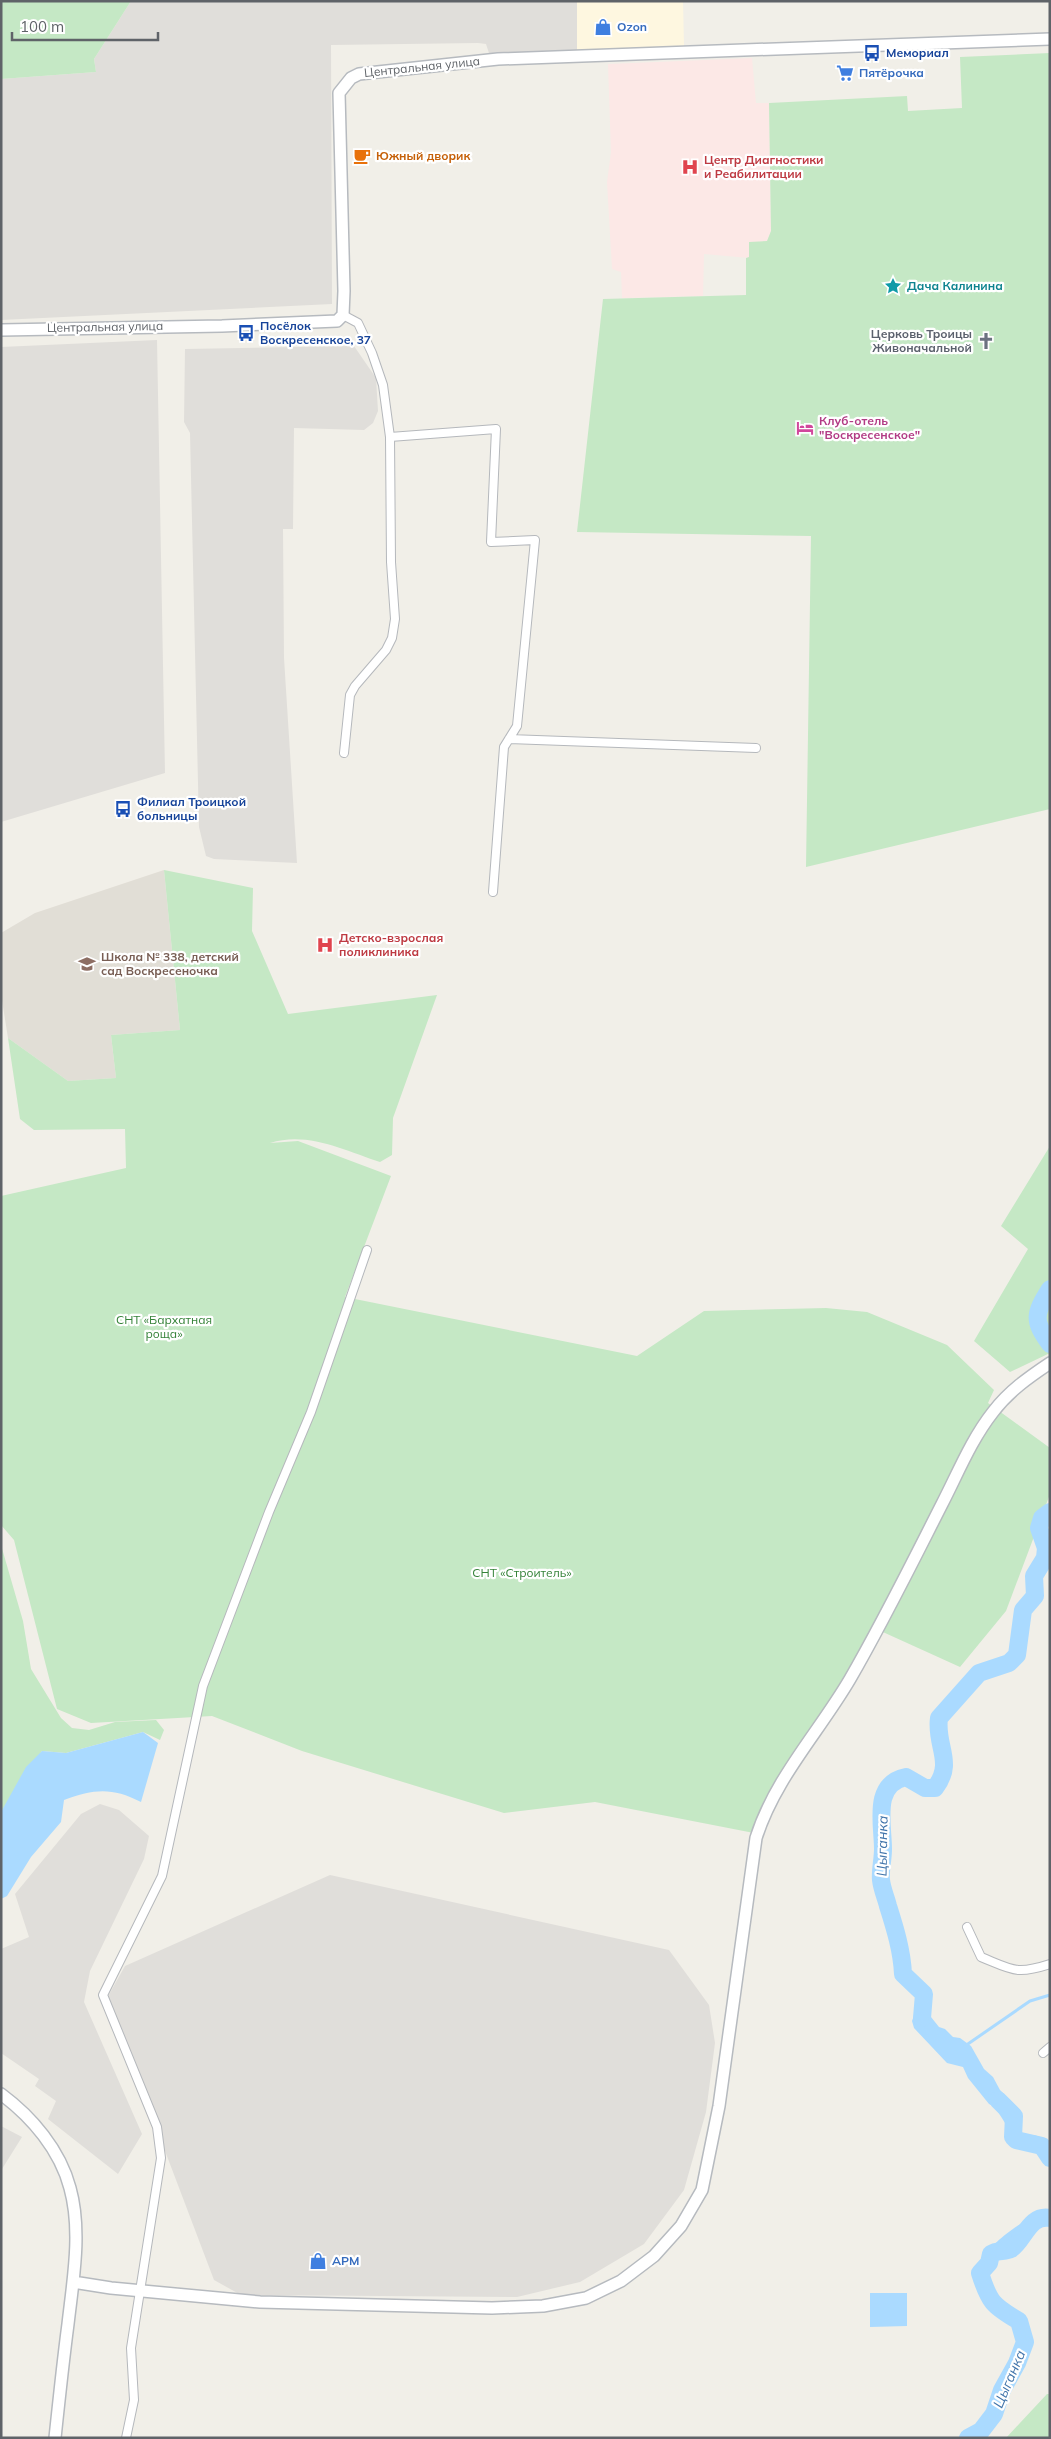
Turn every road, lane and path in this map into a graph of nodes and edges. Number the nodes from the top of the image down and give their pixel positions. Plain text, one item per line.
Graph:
1 (1050, 39) edge
2 (343, 315) junction
3 (1, 330) edge
4 (390, 437) junction
5 (509, 740) junction
6 (756, 748) dead end
7 (344, 752) dead end
8 (493, 892) dead end
9 (367, 1250) dead end
10 (1050, 1362) edge
11 (967, 1928) dead end
12 (1050, 1964) edge
13 (1050, 2047) edge
14 (1043, 2053) dead end
15 (1, 2094) edge
16 (73, 2282) junction
17 (140, 2291) junction
18 (55, 2438) edge
19 (126, 2438) edge

1 - 2 main road, Центральная улица
2 - 3 main road, Центральная улица
2 - 4 street
4 - 5 street
4 - 7 street
5 - 6 street
5 - 8 street
9 - 17 street
10 - 17 main road
11 - 12 street
13 - 14 street
15 - 16 main road
16 - 17 main road
16 - 18 main road
17 - 19 street

